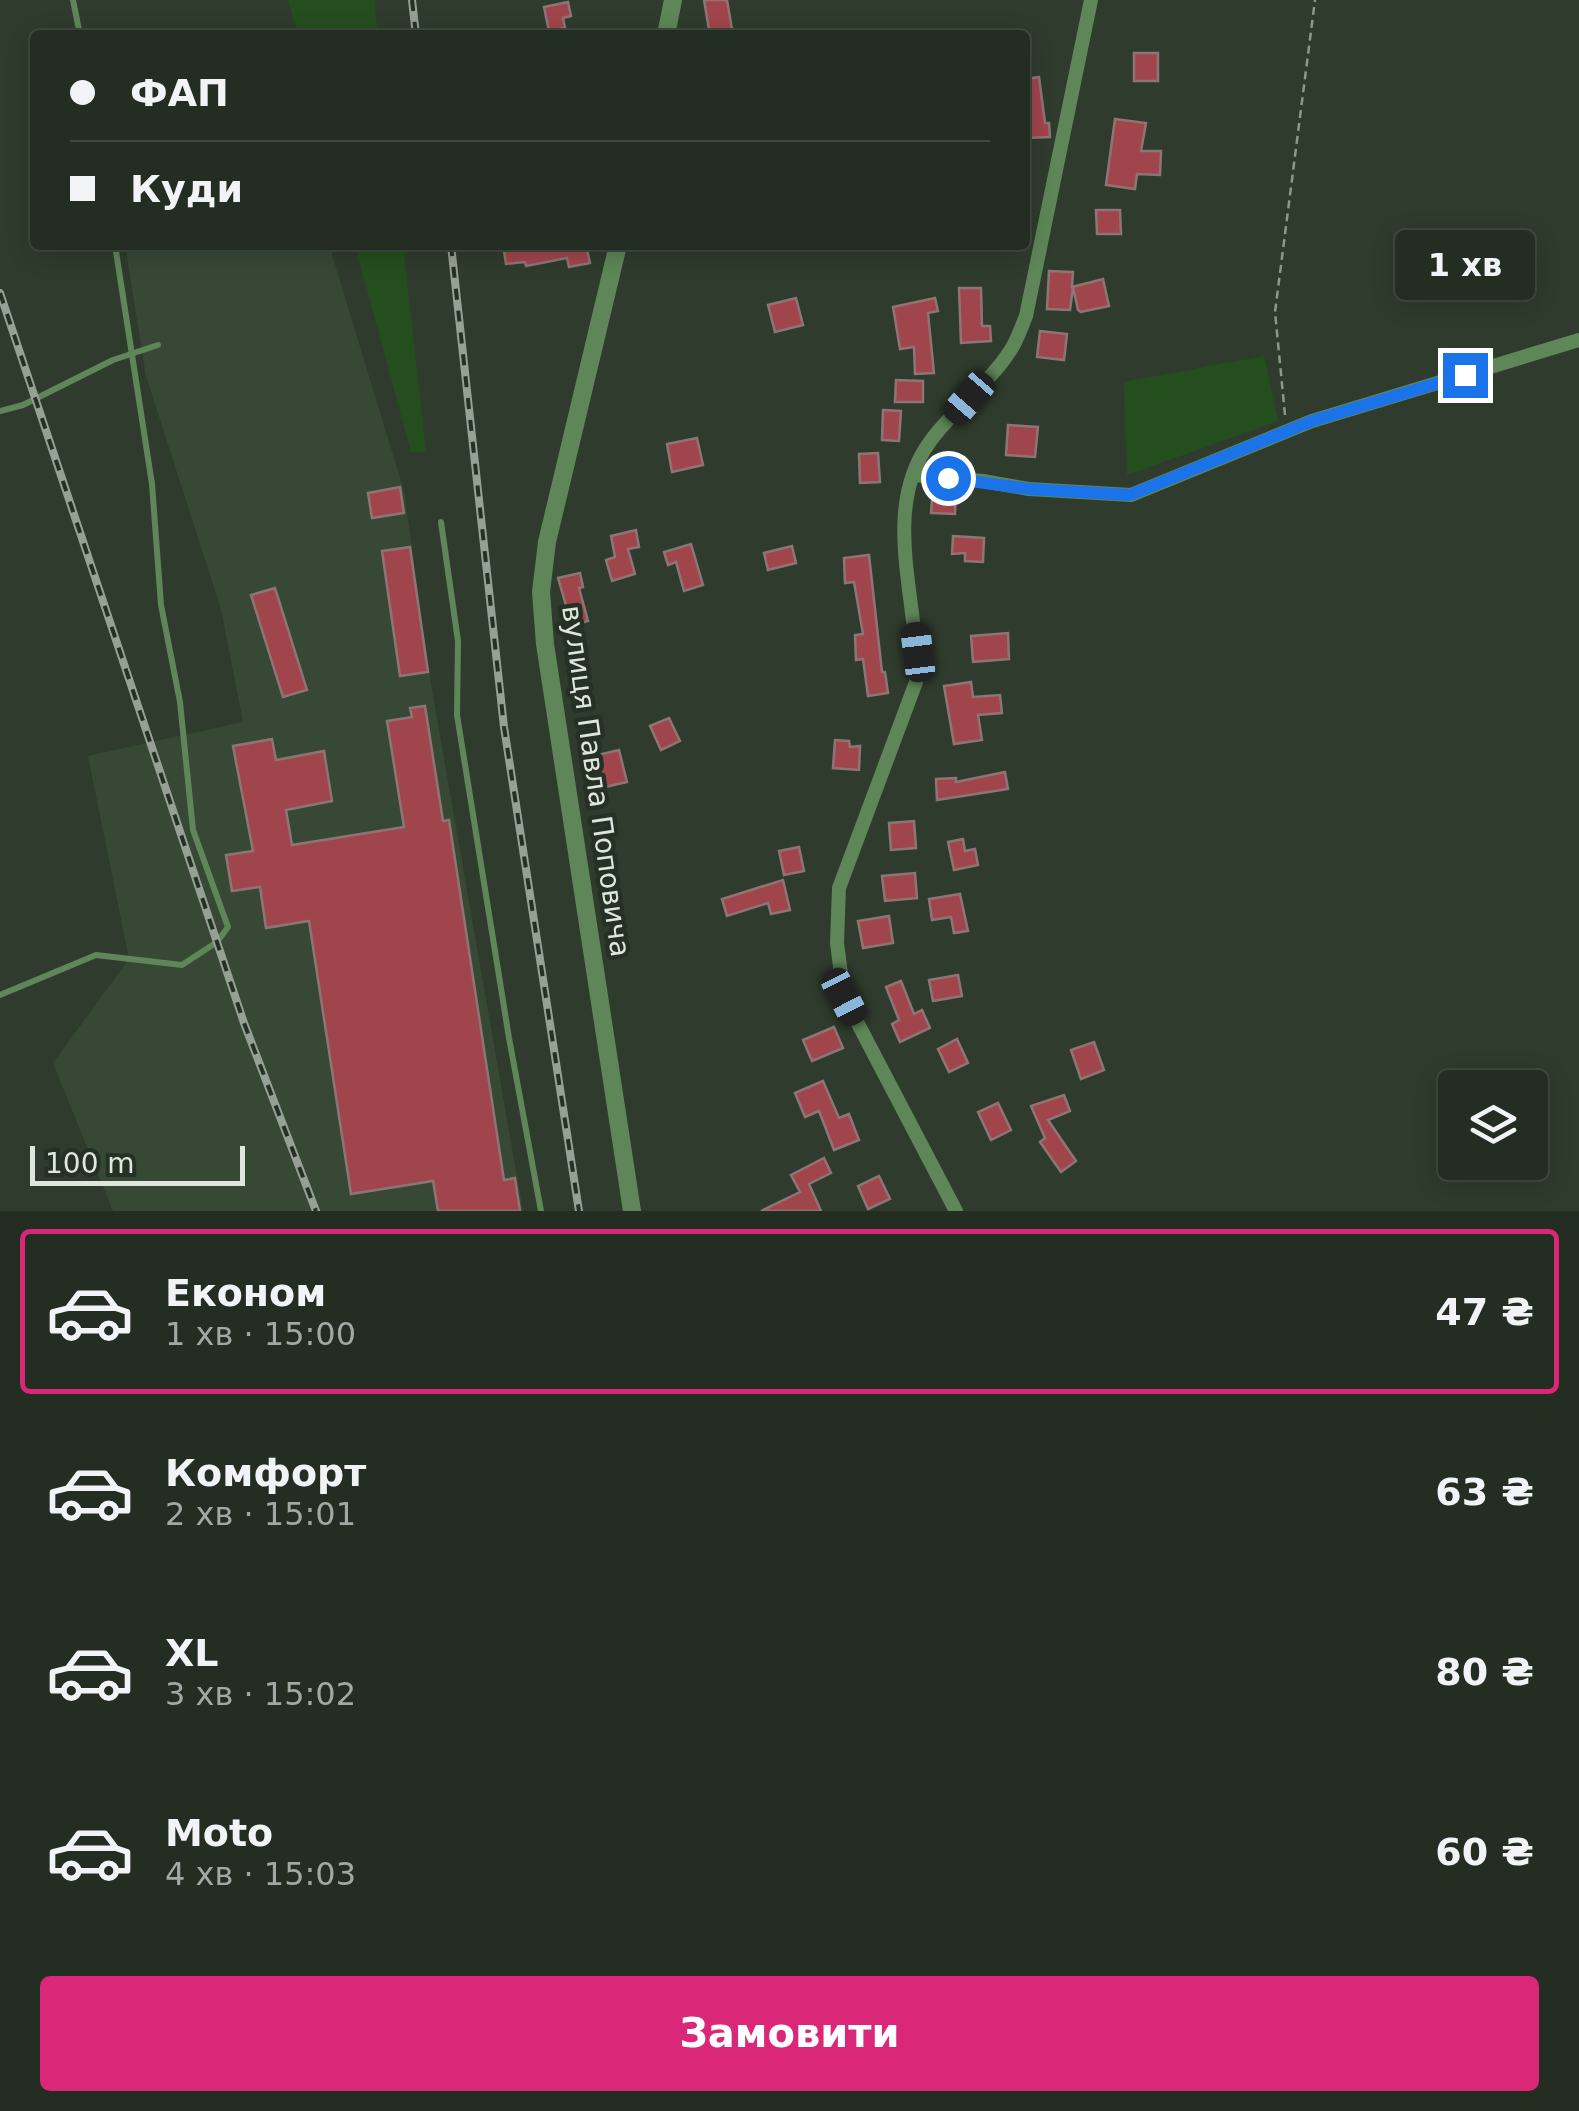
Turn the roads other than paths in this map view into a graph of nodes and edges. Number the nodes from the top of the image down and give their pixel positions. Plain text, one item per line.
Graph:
1 (74, 0) edge
2 (672, 0) edge
3 (1091, 0) edge
4 (79, 30) edge
5 (667, 30) edge
6 (116, 250) edge
7 (617, 250) edge
8 (1579, 340) edge
9 (158, 345) dead end
10 (132, 354) junction
11 (0, 411) edge
12 (913, 474) junction
13 (441, 522) dead end
14 (0, 995) edge
15 (541, 1211) edge
16 (632, 1211) edge
17 (956, 1211) edge

1 - 4 lane
2 - 5 street
3 - 12 street
6 - 10 lane
7 - 16 street, вулиця Павла Поповича
8 - 12 street
9 - 10 lane
10 - 11 lane
10 - 14 lane
12 - 17 street
13 - 15 lane

